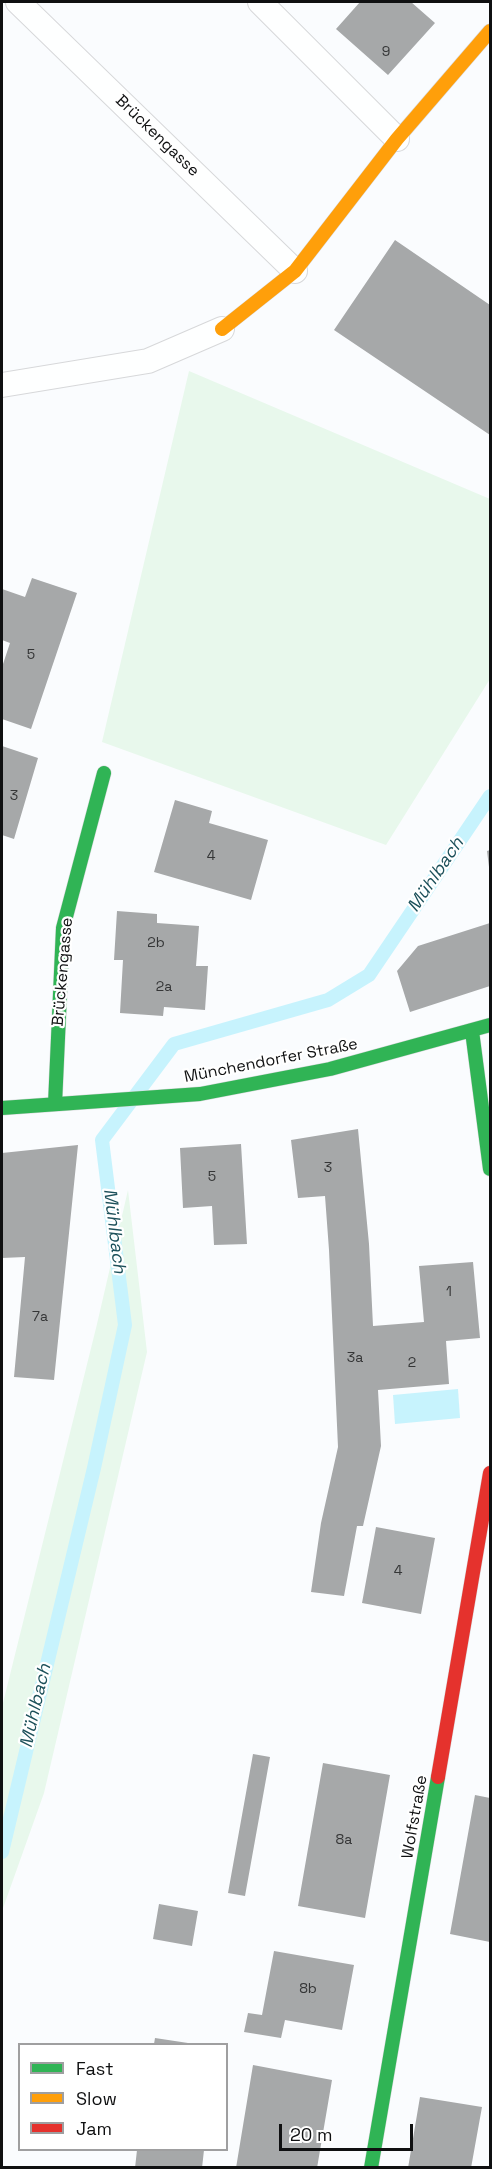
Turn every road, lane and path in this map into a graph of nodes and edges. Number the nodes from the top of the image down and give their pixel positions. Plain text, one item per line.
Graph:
1 (18, 2) edge
2 (260, 2) edge
3 (490, 31) edge
4 (397, 139) junction
5 (295, 271) junction
6 (222, 328) joint
7 (2, 385) edge
8 (104, 774) dead end
9 (490, 1025) edge
10 (472, 1031) junction
11 (55, 1104) junction
12 (2, 1107) edge
13 (490, 1169) edge
14 (490, 1473) edge
15 (371, 2168) edge

1 - 5 lane, Brückengasse
2 - 4 lane
3 - 4 street
4 - 5 street
5 - 6 street
6 - 7 lane
8 - 11 street, Brückengasse
9 - 10 street, Münchendorfer Straße
10 - 11 street, Münchendorfer Straße
10 - 13 street
11 - 12 street, Münchendorfer Straße
14 - 15 street, Wolfstraße

